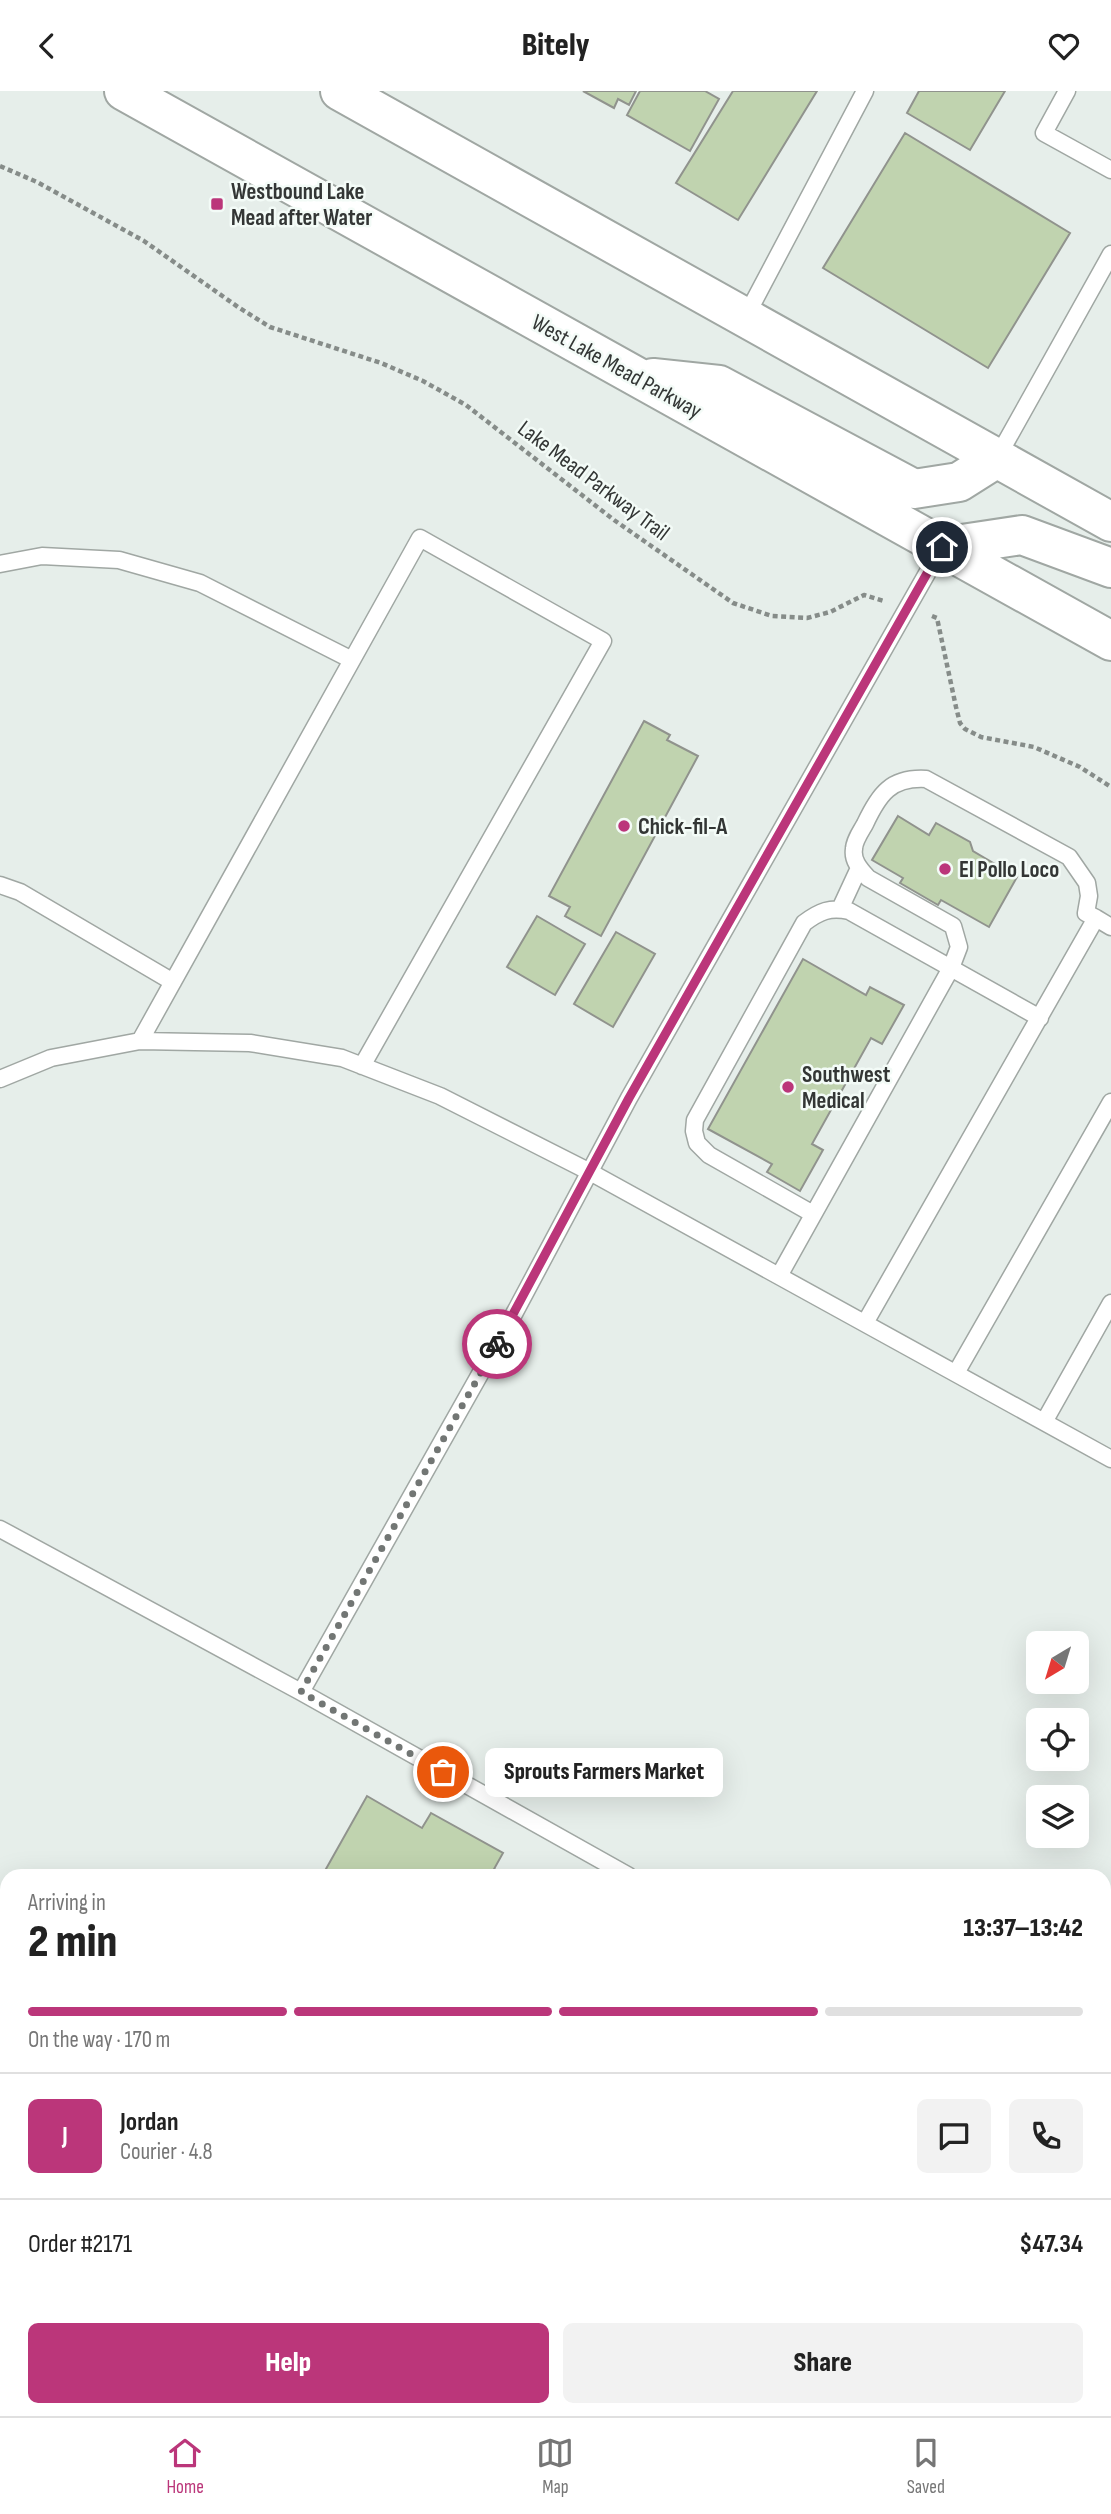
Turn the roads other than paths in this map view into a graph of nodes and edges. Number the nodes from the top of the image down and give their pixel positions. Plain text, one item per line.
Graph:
1 (124, 91) edge
2 (340, 91) edge
3 (865, 91) edge
4 (1067, 91) edge
5 (1111, 170) edge
6 (1111, 254) edge
7 (745, 318) junction
8 (637, 377) junction
9 (997, 458) junction
10 (1111, 522) edge
11 (942, 547) junction
12 (0, 564) edge
13 (1111, 568) edge
14 (1111, 641) edge
15 (352, 660) junction
16 (859, 869) junction
17 (0, 885) edge
18 (840, 909) junction
19 (1096, 918) junction
20 (1111, 927) edge
21 (951, 968) junction
22 (173, 982) junction
23 (1040, 1018) junction
24 (140, 1041) junction
25 (362, 1066) junction
26 (0, 1079) edge
27 (1111, 1102) edge
28 (590, 1172) junction
29 (813, 1213) junction
30 (779, 1276) junction
31 (1111, 1303) edge
32 (865, 1323) junction
33 (956, 1373) junction
34 (1044, 1422) junction
35 (1111, 1459) edge
36 (0, 1529) edge
37 (301, 1692) junction
38 (617, 1869) edge

1 - 8 main road, West Lake Mead Parkway
2 - 7 main road
3 - 7 lane
4 - 5 lane
6 - 9 lane
7 - 9 main road
8 - 9 main road
8 - 11 main road, West Lake Mead Parkway
9 - 10 main road
11 - 13 main road
11 - 14 main road, West Lake Mead Parkway
11 - 28 lane
12 - 15 lane
15 - 22 lane
15 - 25 lane
16 - 18 lane
16 - 19 lane
16 - 21 lane
17 - 22 lane
18 - 21 lane
18 - 29 lane
19 - 20 lane
19 - 23 lane
21 - 23 lane
21 - 29 lane
22 - 24 lane
23 - 32 lane
24 - 25 lane
24 - 26 lane
25 - 28 lane
27 - 33 lane
28 - 30 lane
28 - 37 lane
29 - 30 lane
30 - 32 lane
31 - 34 lane
32 - 33 lane
33 - 34 lane
34 - 35 lane
36 - 37 lane
37 - 38 lane

